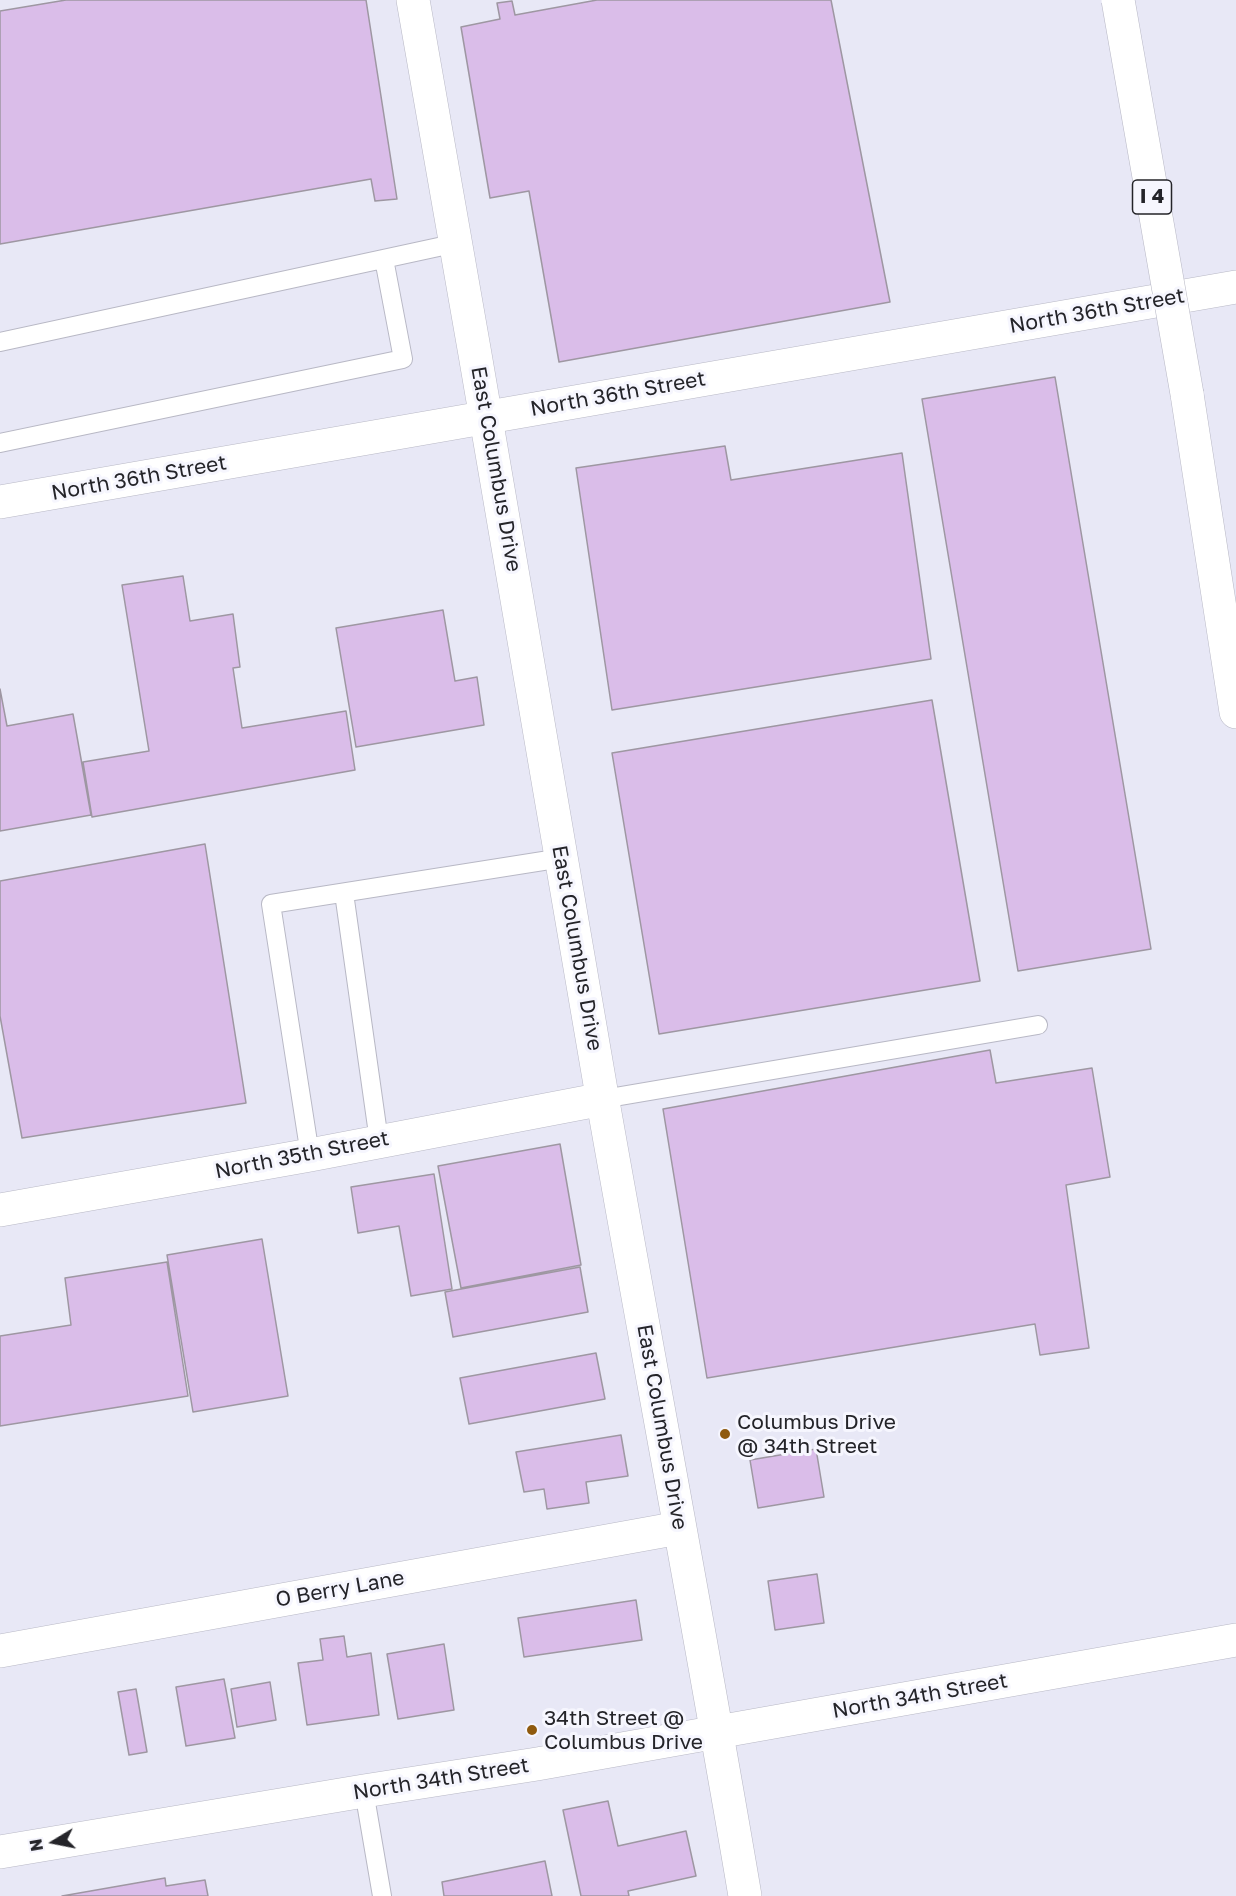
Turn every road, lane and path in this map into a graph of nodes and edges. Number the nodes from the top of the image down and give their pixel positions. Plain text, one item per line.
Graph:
1 (413, 0) edge
2 (1118, 0) edge
3 (457, 243) junction
4 (384, 259) junction
5 (1236, 287) edge
6 (0, 342) edge
7 (1187, 394) junction
8 (487, 417) junction
9 (0, 442) edge
10 (0, 502) edge
11 (1236, 615) edge
12 (1236, 712) edge
13 (562, 858) junction
14 (344, 893) junction
15 (1038, 1025) dead end
16 (603, 1099) junction
17 (379, 1141) junction
18 (310, 1155) junction
19 (0, 1210) edge
20 (680, 1528) junction
21 (1236, 1640) edge
22 (0, 1652) edge
23 (717, 1731) junction
24 (364, 1791) junction
25 (0, 1851) edge
26 (382, 1896) edge
27 (745, 1896) edge

1 - 3 main road, East Columbus Drive
2 - 7 main road, I 4, bridge
3 - 4 lane
3 - 8 main road, East Columbus Drive
4 - 6 lane
4 - 9 lane
5 - 8 main road, North 36th Street
7 - 11 main road
7 - 12 main road, I 4
8 - 10 main road, North 36th Street
8 - 13 main road, East Columbus Drive
13 - 14 lane
13 - 16 main road, East Columbus Drive
14 - 17 lane
14 - 18 lane
15 - 16 lane
16 - 17 main road, North 35th Street
16 - 20 main road, East Columbus Drive
17 - 18 main road, North 35th Street
18 - 19 main road, North 35th Street
20 - 22 main road, O Berry Lane
20 - 23 main road, East Columbus Drive
21 - 23 main road, North 34th Street
23 - 24 main road, North 34th Street
23 - 27 main road, East Columbus Drive
24 - 25 main road, North 34th Street
24 - 26 lane

